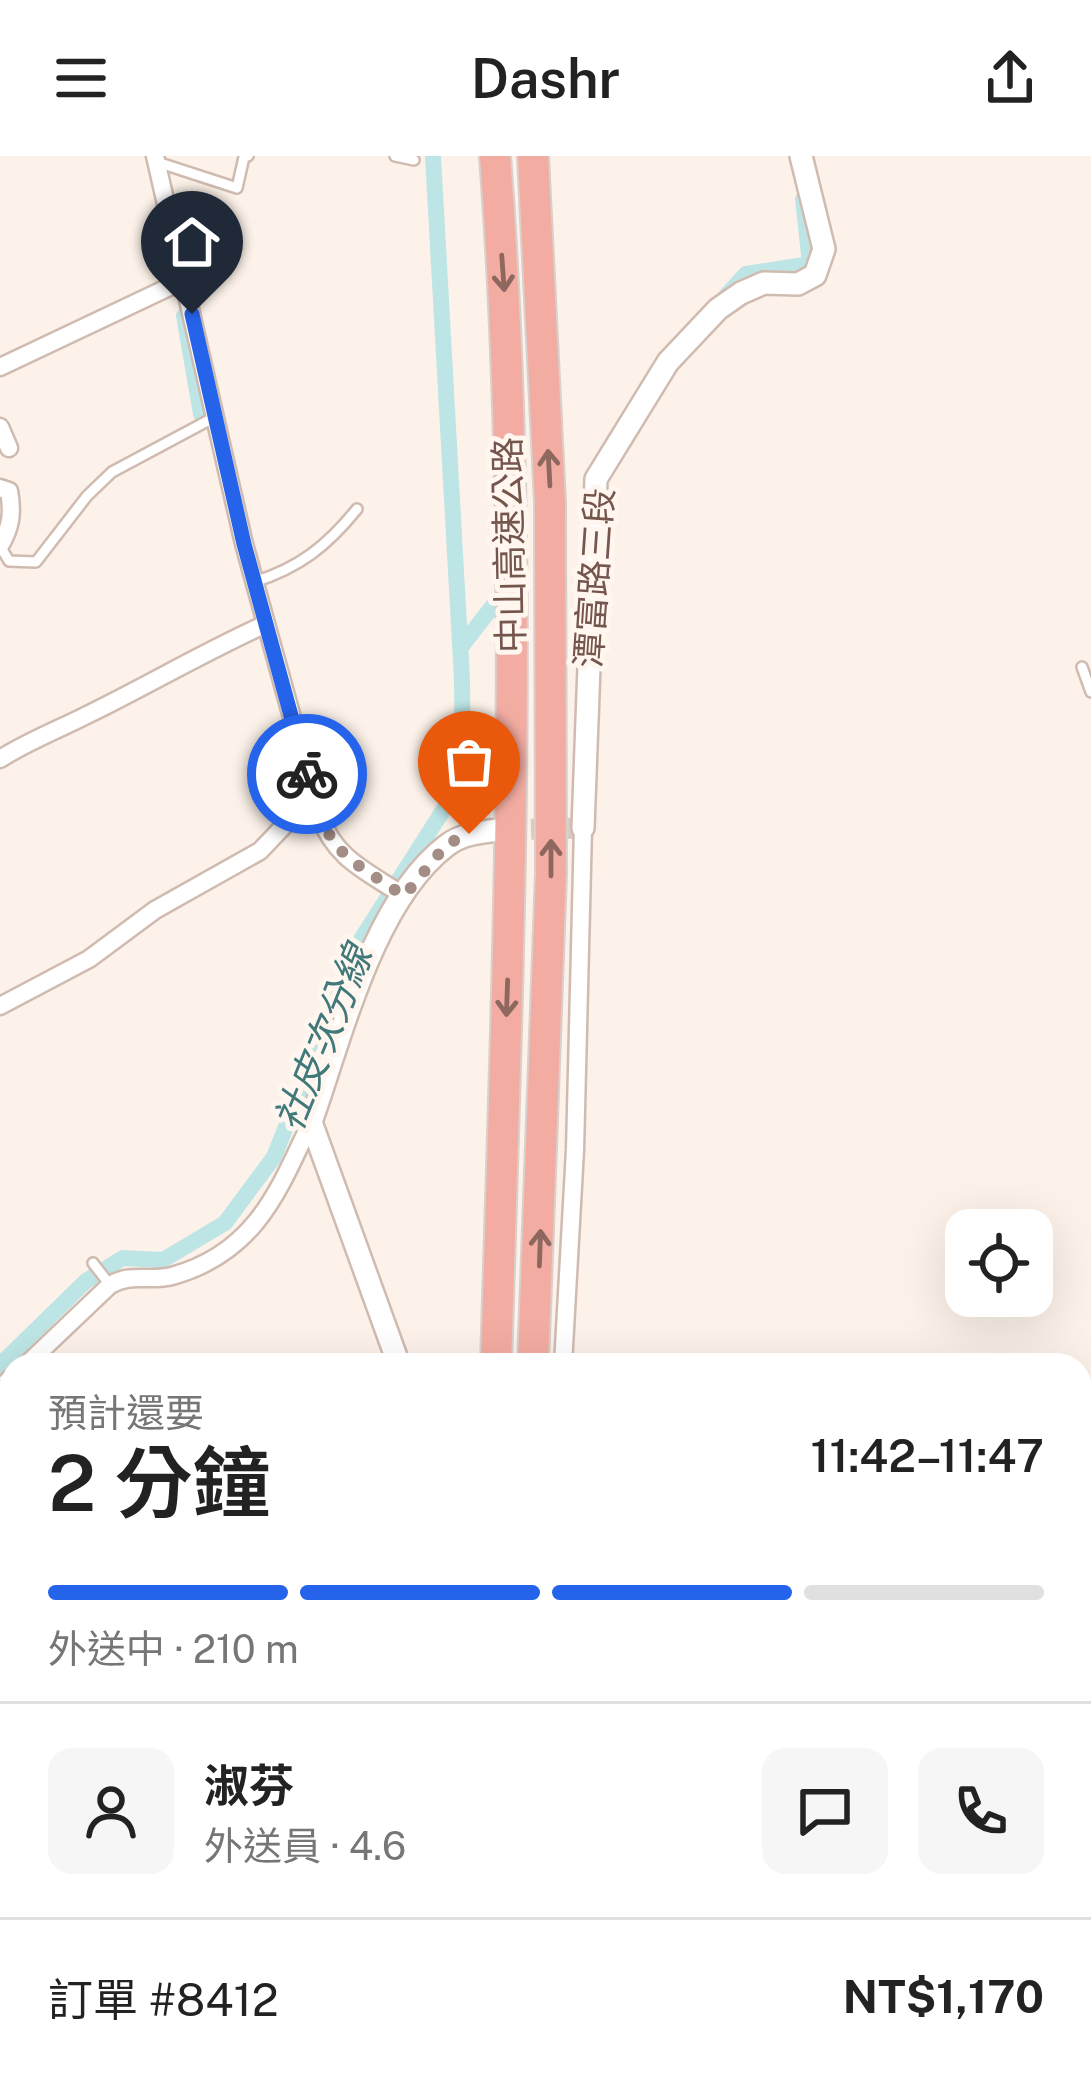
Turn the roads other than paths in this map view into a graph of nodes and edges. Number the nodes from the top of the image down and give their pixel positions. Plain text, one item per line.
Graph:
1 (248, 156) edge
2 (395, 156) edge
3 (494, 156) edge
4 (533, 156) edge
5 (801, 156) edge
6 (156, 159) edge
7 (414, 160) dead end
8 (184, 280) junction
9 (0, 367) edge
10 (212, 418) junction
11 (0, 427) edge
12 (9, 448) dead end
13 (0, 488) edge
14 (357, 509) dead end
15 (0, 546) edge
16 (254, 582) junction
17 (266, 624) junction
18 (1082, 667) dead end
19 (1091, 692) edge
20 (0, 759) edge
21 (316, 805) junction
22 (583, 828) joint
23 (499, 830) tunnel mouth
24 (396, 890) junction
25 (0, 1006) edge
26 (311, 1122) junction
27 (93, 1263) dead end
28 (107, 1283) junction
29 (38, 1353) edge
30 (395, 1353) edge
31 (496, 1353) edge
32 (533, 1353) edge
33 (564, 1353) edge

1 - 6 lane
2 - 7 lane
3 -> 31 highway, 中山高速公路
32 -> 4 highway, 中山高速公路
5 - 22 street, 潭富路三段
6 - 8 street
8 - 9 street
8 - 10 street
10 - 15 lane
10 - 16 street
11 - 12 street
13 - 15 street
14 - 16 lane
16 - 17 street
17 - 20 street
17 - 21 street
18 - 19 lane
21 - 24 street
21 - 25 street
22 - 33 street
23 - 24 street
24 - 26 street
26 - 28 street
26 - 30 street
27 - 28 lane
28 - 29 street

